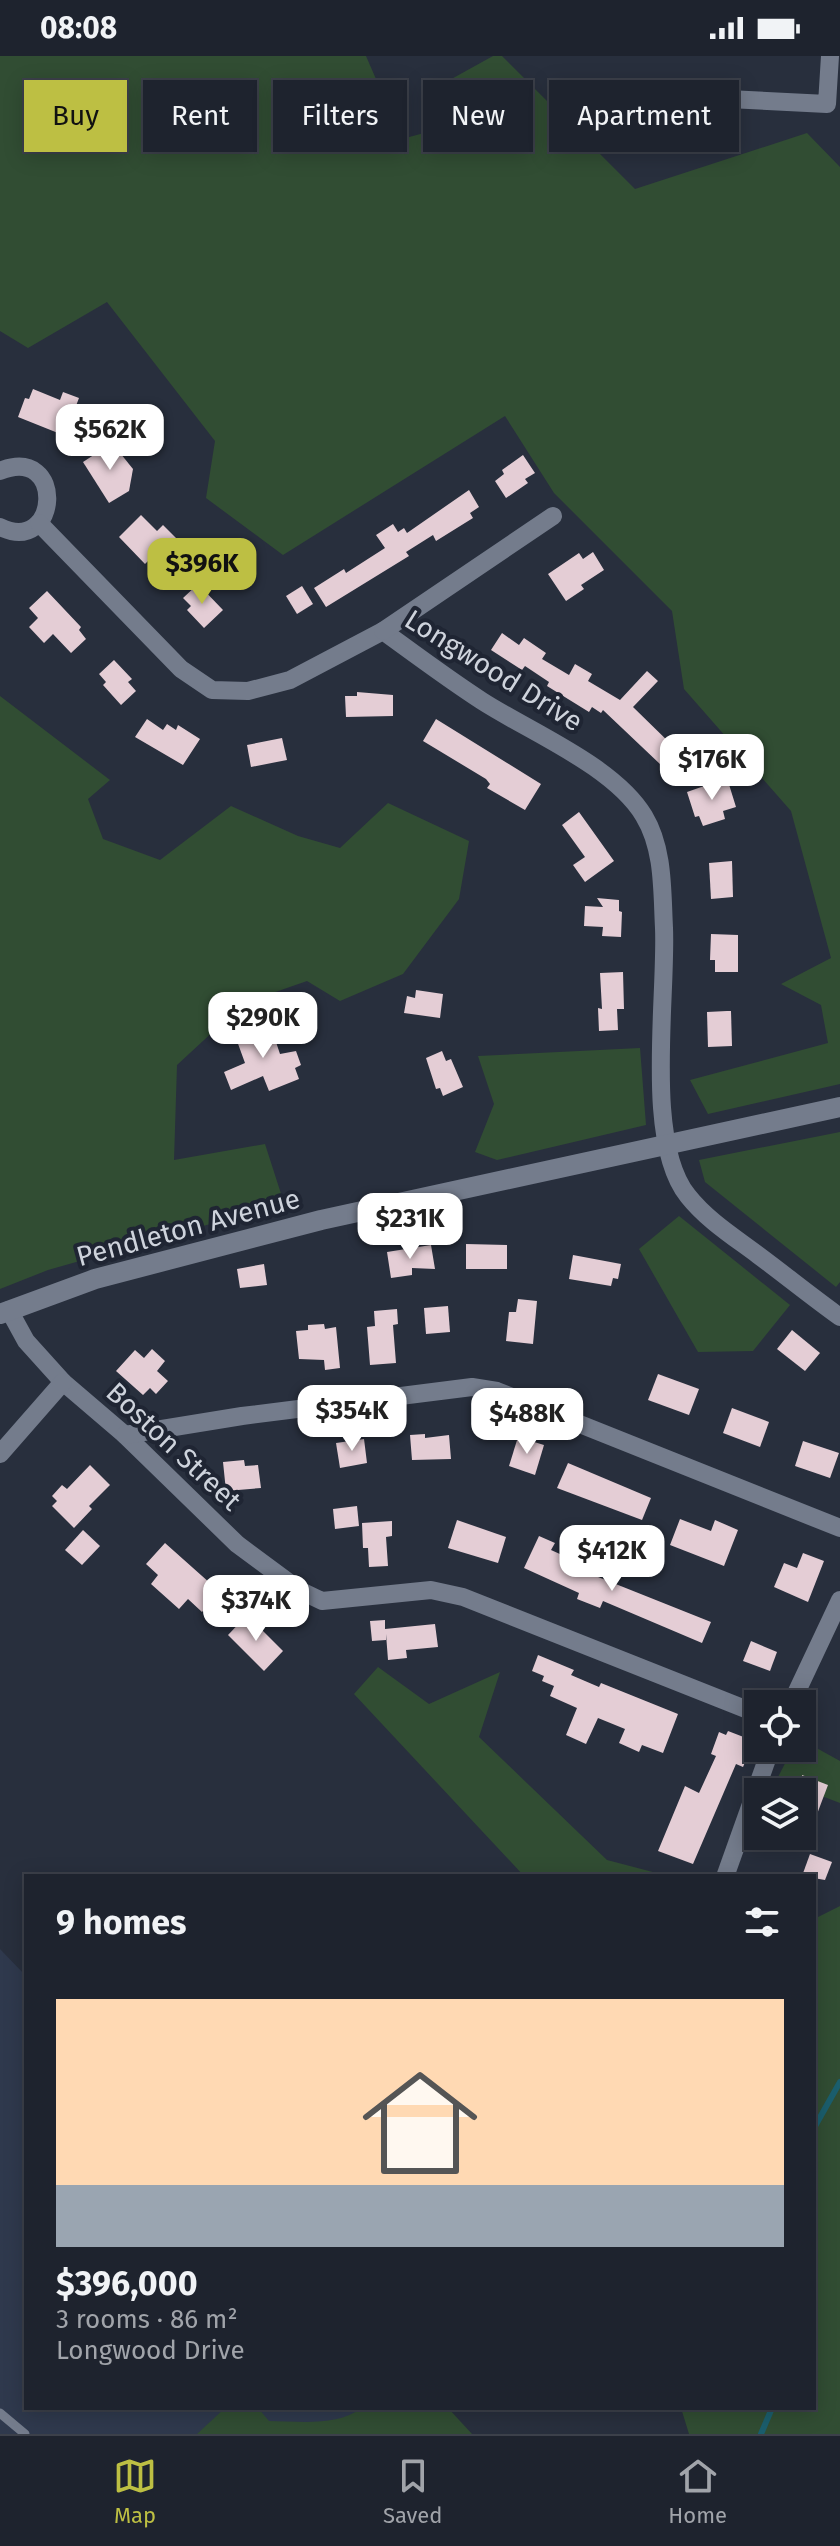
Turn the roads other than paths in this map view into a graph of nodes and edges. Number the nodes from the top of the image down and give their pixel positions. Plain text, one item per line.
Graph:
1 (830, 56) edge
2 (739, 100) edge
3 (0, 470) edge
4 (553, 516) dead end
5 (39, 523) junction
6 (0, 527) edge
7 (383, 631) junction
8 (840, 1107) edge
9 (666, 1146) junction
10 (4, 1312) edge
11 (840, 1317) edge
12 (63, 1382) junction
13 (125, 1435) junction
14 (0, 1454) edge
15 (840, 1528) edge
16 (840, 1600) edge
17 (798, 1690) edge
18 (744, 1708) edge
19 (766, 1762) edge
20 (726, 1874) edge
21 (0, 2413) edge
22 (25, 2434) edge

1 - 2 street
3 - 5 street
4 - 7 street
5 - 6 street
5 - 7 street, Longwood Drive
7 - 9 street, Longwood Drive
8 - 9 street, Pendleton Avenue
9 - 10 street, Pendleton Avenue
9 - 11 street
10 - 12 street, Boston Street
12 - 13 street, Boston Street
12 - 14 street
13 - 15 street
13 - 18 street, Boston Street
16 - 17 street
19 - 20 street
21 - 22 lane

